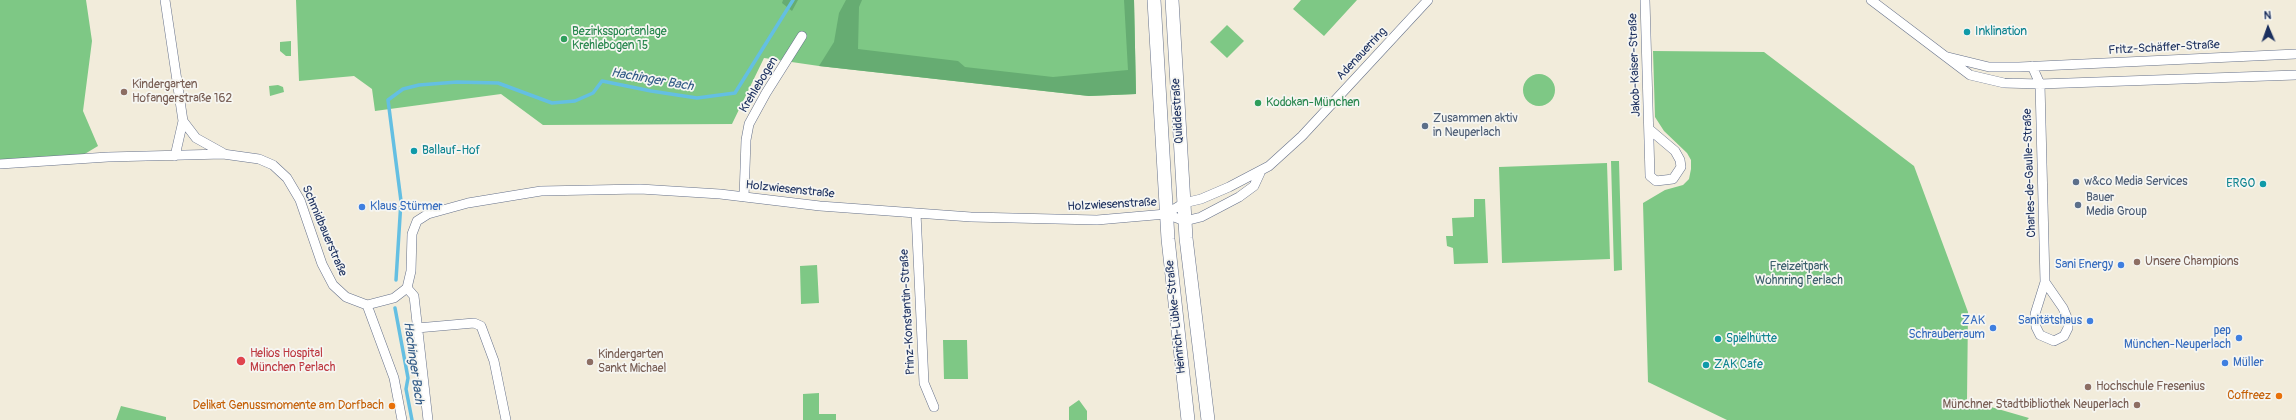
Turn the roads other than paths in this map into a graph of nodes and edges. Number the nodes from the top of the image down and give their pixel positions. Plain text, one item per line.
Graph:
1 (165, 0) edge
2 (1154, 0) edge
3 (1172, 0) edge
4 (1428, 0) edge
5 (1645, 0) edge
6 (1871, 0) edge
7 (802, 36) dead end
8 (2296, 54) edge
9 (1948, 57) junction
10 (2032, 66) junction
11 (2296, 75) edge
12 (2040, 84) junction
13 (183, 121) junction
14 (1649, 129) junction
15 (223, 154) junction
16 (175, 156) junction
17 (0, 164) edge
18 (1260, 173) junction
19 (744, 197) junction
20 (1184, 204) junction
21 (916, 213) junction
22 (1166, 214) junction
23 (1185, 221) junction
24 (2046, 282) junction
25 (407, 288) junction
26 (367, 305) junction
27 (417, 328) junction
28 (934, 407) dead end
29 (402, 420) edge
30 (428, 420) edge
31 (506, 420) edge
32 (1188, 420) edge
33 (1208, 420) edge

1 - 13 street
2 - 22 main road, Quiddestraße
3 - 20 main road, Quiddestraße
4 - 18 street, Adenauerring
5 - 14 street, Jakob-Kaiser-Straße
6 - 9 street
7 - 19 street, Krehlebogen
8 - 10 street, Fritz-Schäffer-Straße
9 - 10 street
9 - 12 street
10 - 12 street, Charles-de-Gaulle-Straße
11 - 12 street
12 - 24 street, Charles-de-Gaulle-Straße
13 - 15 street
13 - 16 street
14 - 14 street, Jakob-Kaiser-Straße
15 - 16 street, Schmidbauerstraße
15 - 26 street, Schmidbauerstraße
16 - 17 street, Schmidbauerstraße
18 - 20 street, Adenauerring
18 - 23 street, Adenauerring
19 - 21 street, Holzwiesenstraße
19 - 25 street, Holzwiesenstraße
20 - 22 street, Adenauerring
20 - 23 main road, Quiddestraße
21 - 22 street, Holzwiesenstraße
21 - 28 street, Prinz-Konstantin-Straße
22 - 23 street
22 - 32 main road, Heinrich-Lübke-Straße
23 - 33 main road, Heinrich-Lübke-Straße
24 - 24 street, Charles-de-Gaulle-Straße
25 - 26 street
25 - 27 street
26 - 29 street
27 - 30 street
27 - 31 street

